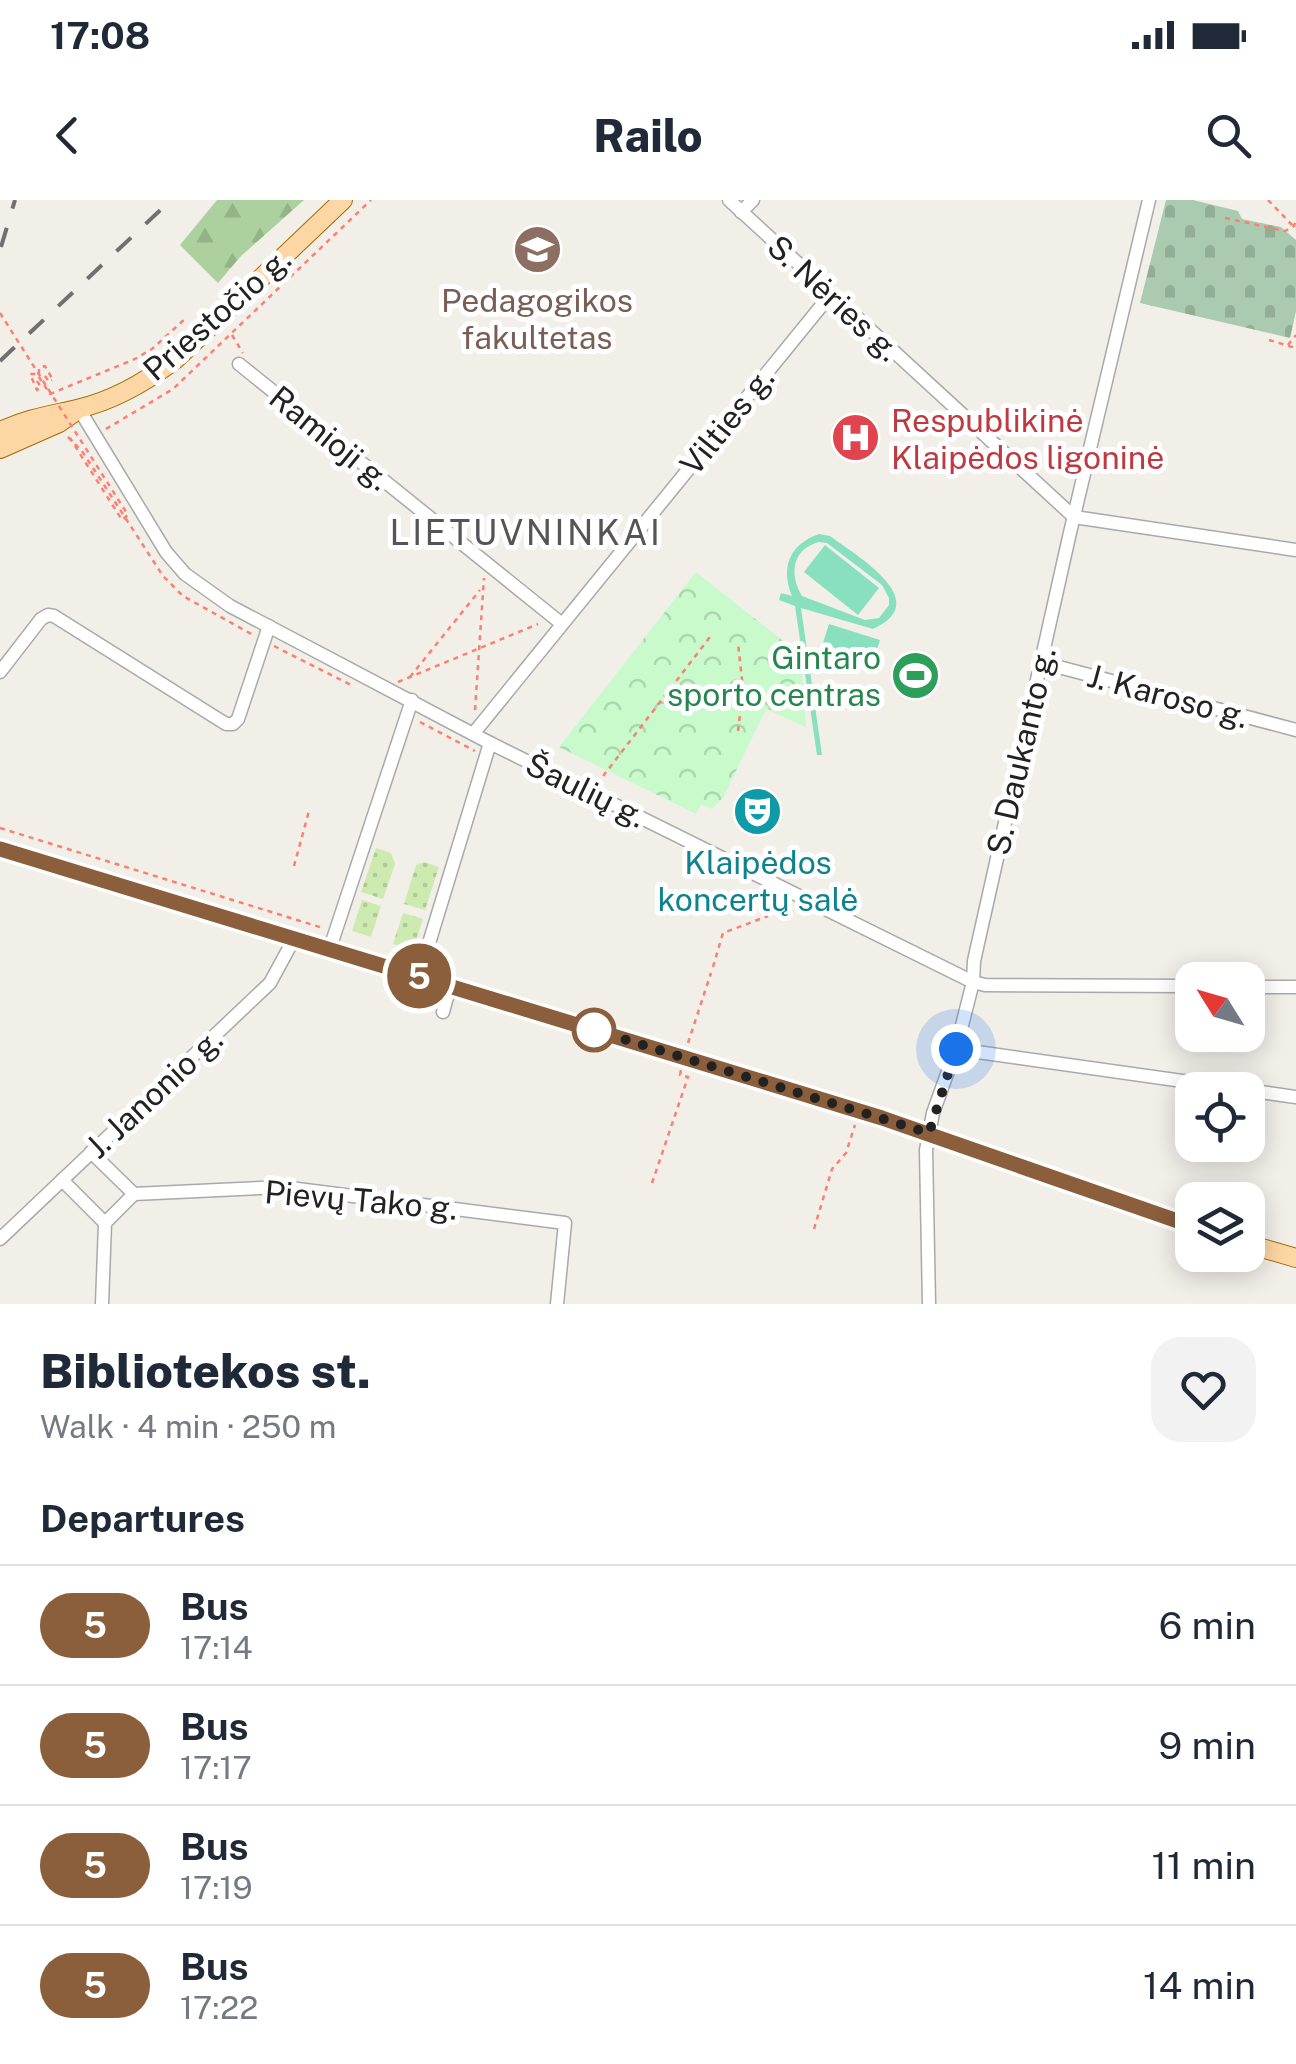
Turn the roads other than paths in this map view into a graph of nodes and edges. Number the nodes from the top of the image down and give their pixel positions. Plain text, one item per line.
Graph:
1 (343, 200) edge
2 (728, 200) edge
3 (753, 200) edge
4 (1149, 200) edge
5 (741, 212) junction
6 (830, 294) junction
7 (239, 364) road end
8 (79, 409) junction
9 (0, 431) edge
10 (0, 449) edge
11 (1074, 517) junction
12 (1296, 550) edge
13 (558, 620) junction
14 (269, 626) junction
15 (1040, 662) junction
16 (0, 672) edge
17 (412, 700) junction
18 (1296, 730) edge
19 (473, 734) junction
20 (490, 743) junction
21 (0, 849) edge
22 (295, 937) junction
23 (332, 940) junction
24 (419, 976) junction
25 (972, 982) junction
26 (450, 986) junction
27 (1175, 986) edge
28 (1265, 986) edge
29 (1296, 987) edge
30 (442, 1012) dead end
31 (956, 1049) junction
32 (1296, 1097) edge
33 (929, 1133) junction
34 (91, 1152) junction
35 (62, 1180) junction
36 (134, 1194) junction
37 (1175, 1220) edge
38 (104, 1224) junction
39 (0, 1239) edge
40 (1265, 1249) edge
41 (1296, 1258) edge
42 (102, 1304) edge
43 (558, 1304) edge
44 (929, 1304) edge

1 - 8 main road, Priestočio g.
2 - 5 street, S. Nėries g.
3 - 5 street
4 - 11 street, S. Daukanto g.
5 - 6 street, S. Nėries g.
6 - 11 street, S. Nėries g.
6 - 13 street, Vilties g.
7 - 13 street, Ramioji g.
8 - 9 main road
8 - 10 main road
8 - 14 street, Šaulių g.
11 - 12 street
11 - 15 street, S. Daukanto g.
13 - 19 street, Vilties g.
14 - 16 street
14 - 17 street, Šaulių g.
15 - 18 street, J. Karoso g.
15 - 25 street, S. Daukanto g.
17 - 19 street, Šaulių g.
17 - 23 street
19 - 20 street, Šaulių g.
20 - 24 street
20 - 25 street, Šaulių g.
21 - 22 main road
22 - 23 main road
22 - 34 street, J. Janonio g.
23 - 24 main road
24 - 26 main road
25 - 27 street, Šaulių g.
25 - 31 street, S. Daukanto g.
26 - 30 street
26 - 33 main road
28 - 29 street
31 - 32 street
31 - 33 street, S. Daukanto g.
33 - 37 main road
33 - 44 street, S. Daukanto g.
34 - 35 street, J. Janonio g.
34 - 36 street
35 - 38 street
35 - 39 street, J. Janonio g.
36 - 38 street
36 - 43 street, Pievų Tako g.
38 - 42 street
40 - 41 main road

